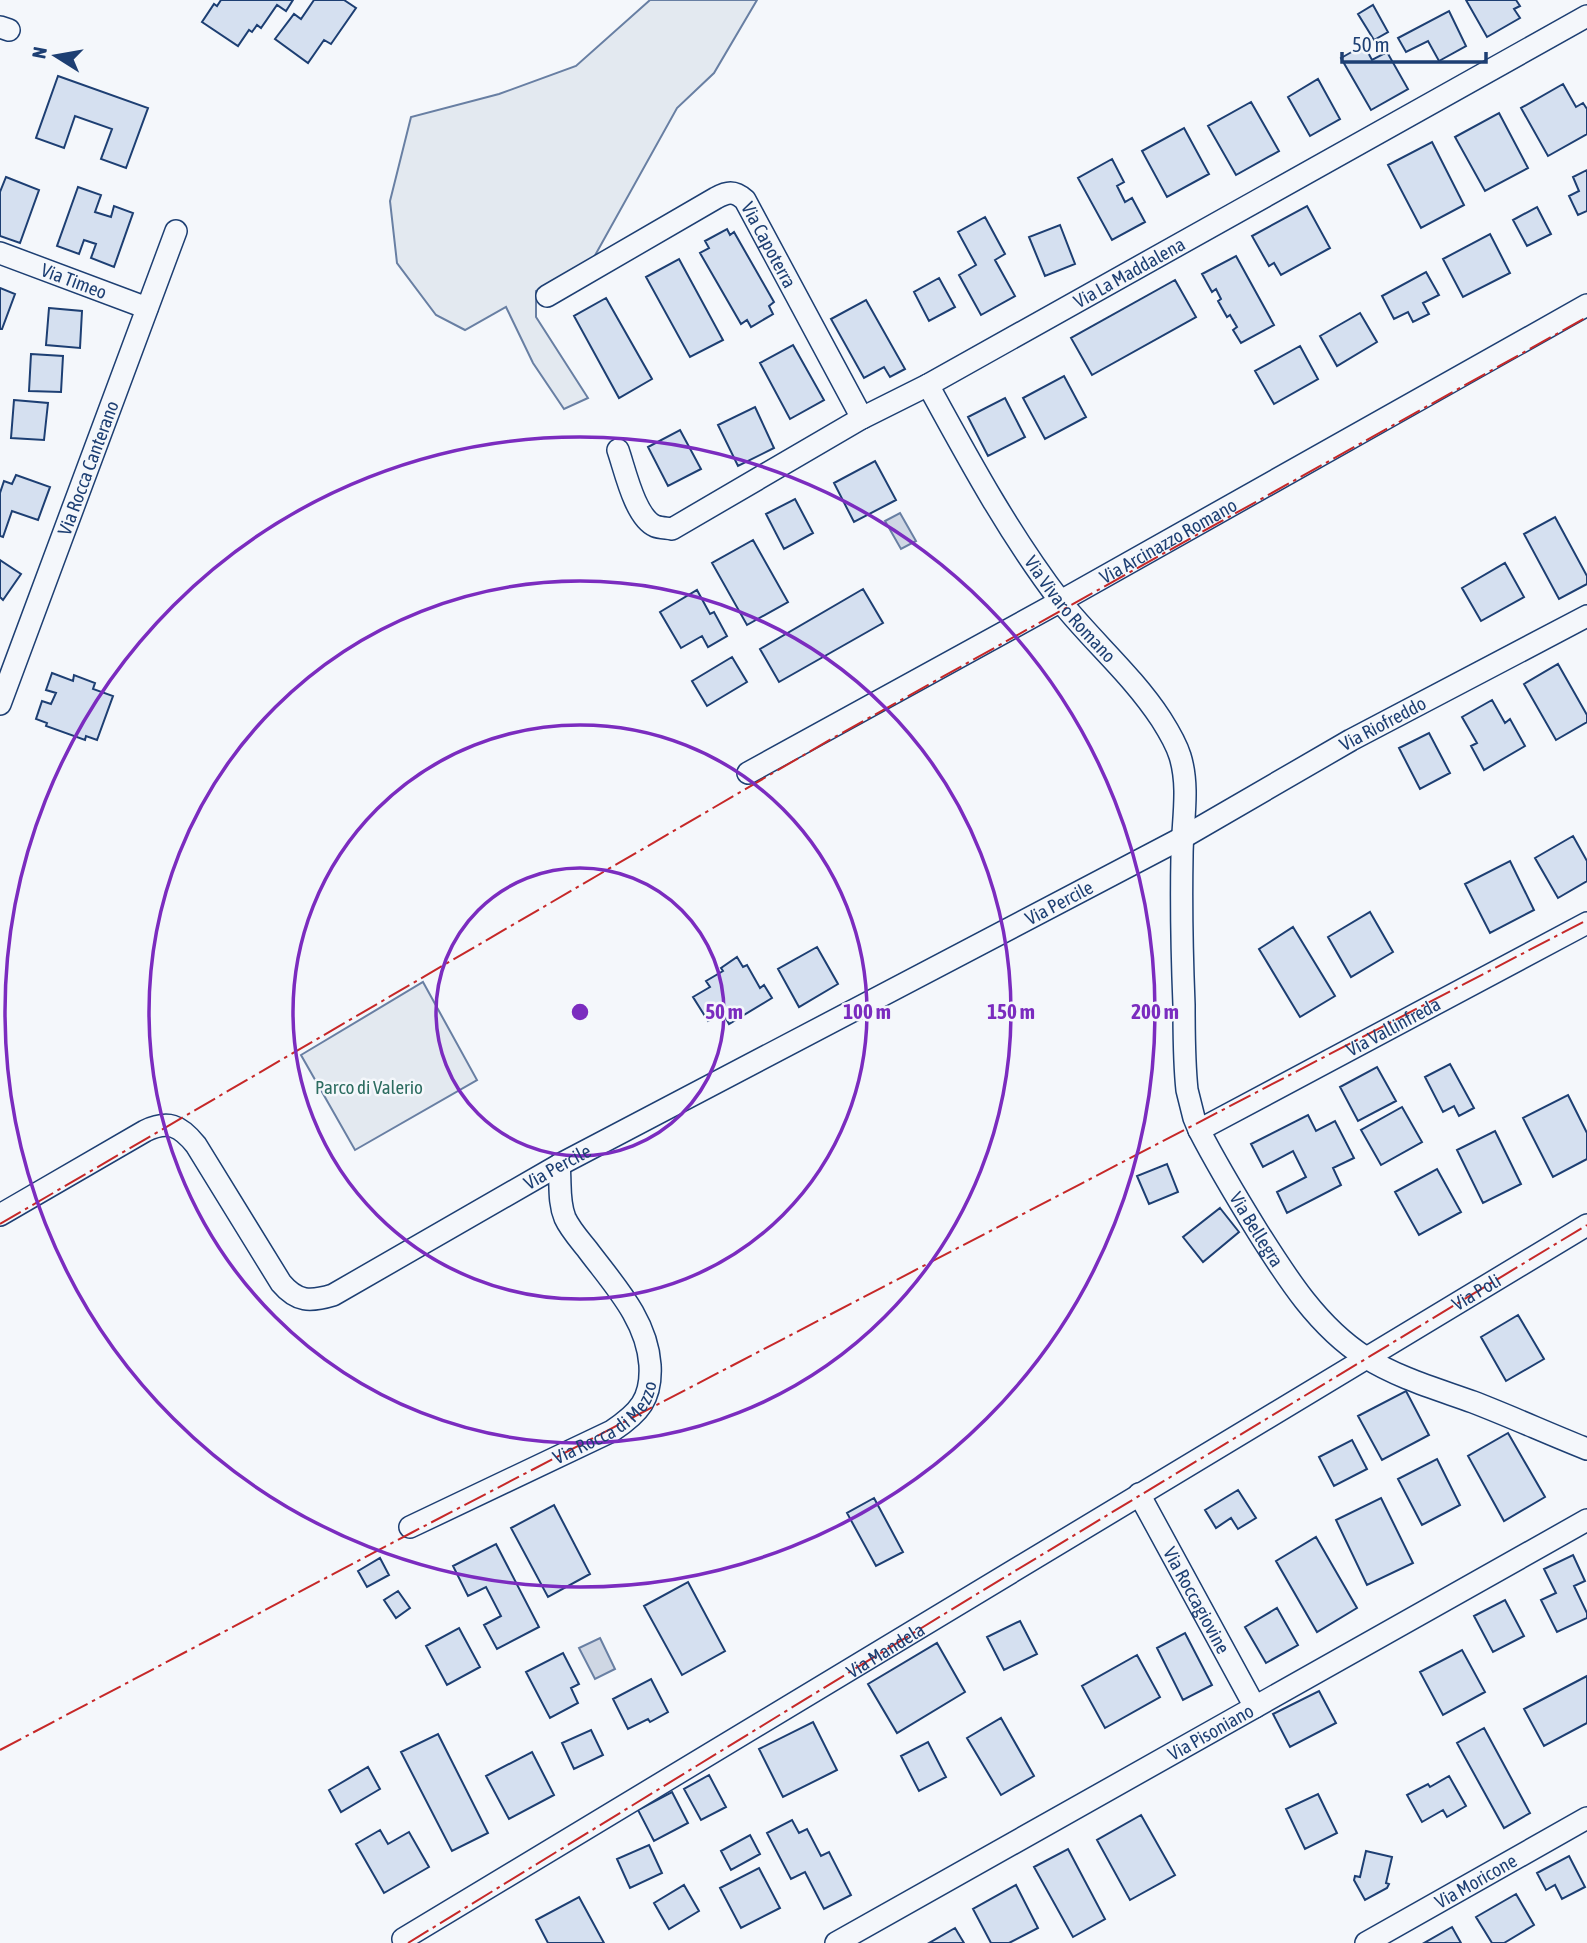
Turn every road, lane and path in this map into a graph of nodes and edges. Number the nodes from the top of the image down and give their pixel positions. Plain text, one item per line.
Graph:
1 (1587, 16) edge
2 (176, 231) dead end
3 (0, 253) edge
4 (547, 296) dead end
5 (1587, 305) edge
6 (147, 308) junction
7 (928, 385) junction
8 (862, 418) junction
9 (618, 450) dead end
10 (1061, 601) junction
11 (1587, 616) edge
12 (0, 704) edge
13 (748, 773) dead end
14 (1182, 838) junction
15 (1587, 923) edge
16 (1199, 1130) junction
17 (559, 1165) junction
18 (0, 1215) edge
19 (1587, 1225) edge
20 (1366, 1357) junction
21 (1587, 1449) edge
22 (1139, 1494) junction
23 (1587, 1520) edge
24 (410, 1527) dead end
25 (1255, 1707) junction
26 (1587, 1818) edge
27 (402, 1939) dead end
28 (836, 1943) edge
29 (1366, 1943) edge

1 - 7 street, Via La Maddalena
2 - 6 street, Via Rocca Canterano
3 - 6 street, Via Timeo
4 - 8 street, Via Capoterra
5 - 10 street, Via Arcinazzo Romano
6 - 12 street, Via Rocca Canterano
7 - 8 street, Via La Maddalena
7 - 10 street, Via Vivaro Romano
8 - 9 street, Via La Maddalena
10 - 13 street, Via Arcinazzo Romano
10 - 14 street, Via Vivaro Romano
11 - 14 street, Via Riofreddo
14 - 16 street, Via Bellegra
14 - 17 street, Via Percile
15 - 16 street, Via Vallinfreda
16 - 20 street, Via Bellegra
17 - 18 street, Via Percile
17 - 24 street, Via Rocca di Mezzo
19 - 20 street, Via Poli
20 - 21 street, Via Bellegra
20 - 22 street, Via Mandela
22 - 25 street, Via Roccagiovine
22 - 27 street, Via Mandela
23 - 25 street, Via Pisoniano
25 - 28 street, Via Pisoniano
26 - 29 street, Via Moricone

